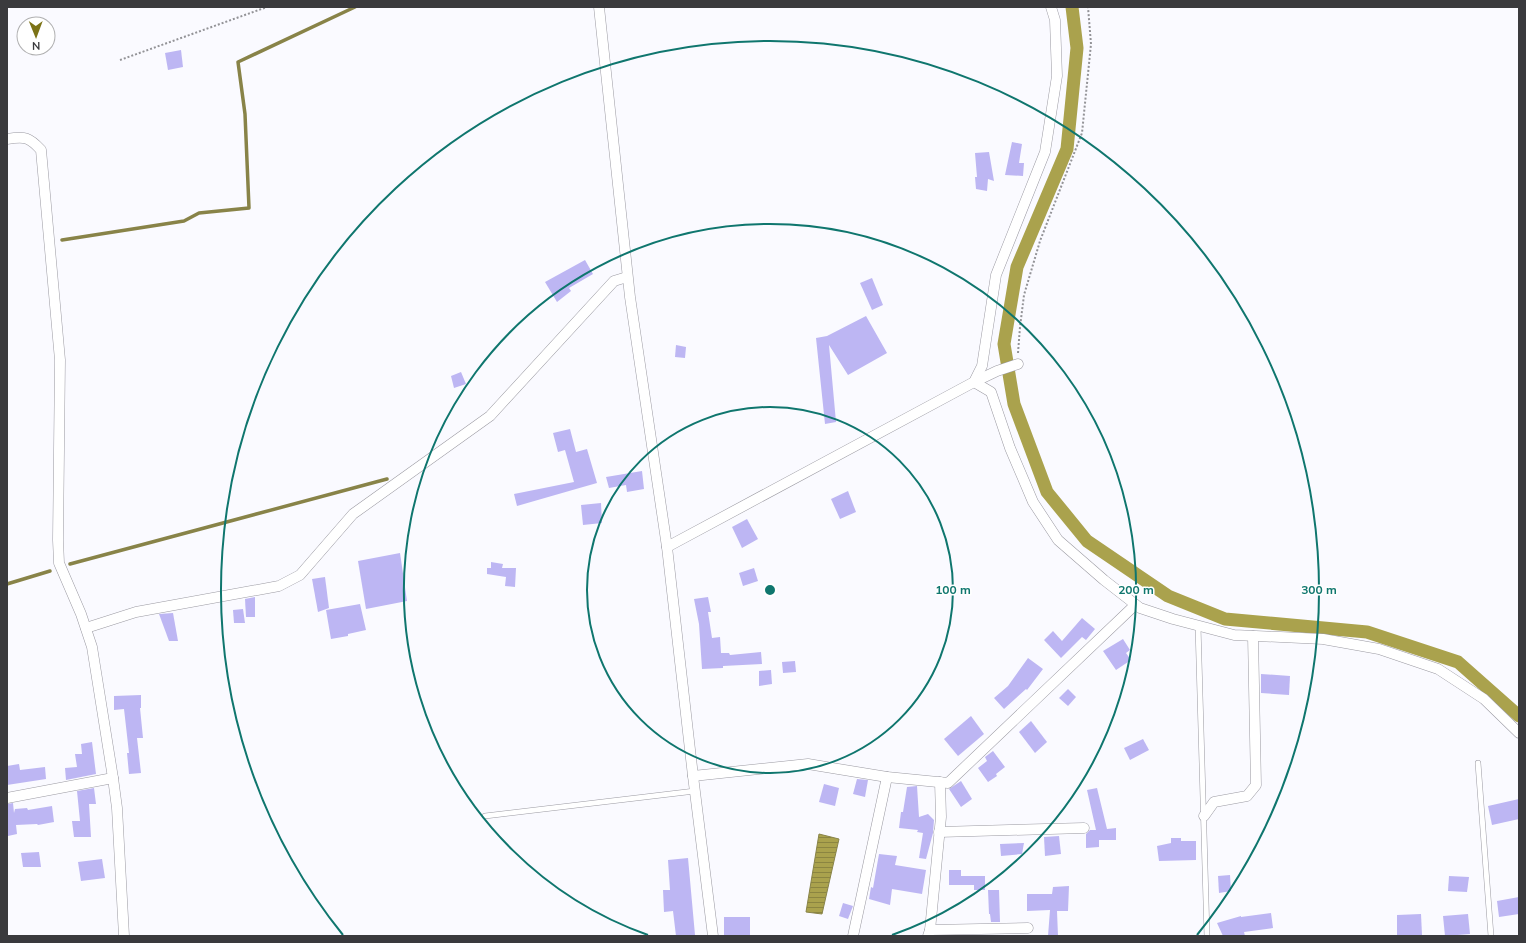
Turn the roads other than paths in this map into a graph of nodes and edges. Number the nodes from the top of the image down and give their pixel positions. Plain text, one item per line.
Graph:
1 (599, 7) edge
2 (1052, 7) edge
3 (7, 139) edge
4 (628, 277) junction
5 (1018, 364) road end
6 (974, 382) junction
7 (667, 546) junction
8 (1135, 605) junction
9 (1198, 626) junction
10 (86, 628) junction
11 (1253, 636) junction
12 (1519, 732) edge
13 (1478, 763) dead end
14 (693, 776) junction
15 (887, 777) junction
16 (113, 778) junction
17 (940, 782) junction
18 (695, 791) junction
19 (7, 798) edge
20 (485, 816) dead end
21 (1204, 816) junction
22 (1084, 828) dead end
23 (939, 832) junction
24 (1028, 928) dead end
25 (929, 933) edge
26 (124, 936) edge
27 (713, 936) edge
28 (853, 936) edge
29 (1207, 936) edge
30 (1491, 936) edge

1 - 4 street
2 - 6 street
3 - 10 street
4 - 7 street
4 - 10 street
5 - 6 street
6 - 7 street
6 - 8 street
7 - 14 street
8 - 9 street
8 - 17 street
9 - 11 street
9 - 21 lane
10 - 16 street
11 - 12 street
11 - 21 street
13 - 30 lane
14 - 15 street
14 - 18 street
15 - 17 street
15 - 28 street
16 - 19 street
16 - 26 street
17 - 23 street
18 - 20 lane
18 - 27 street
21 - 29 lane
22 - 23 street
23 - 25 street
24 - 25 street

